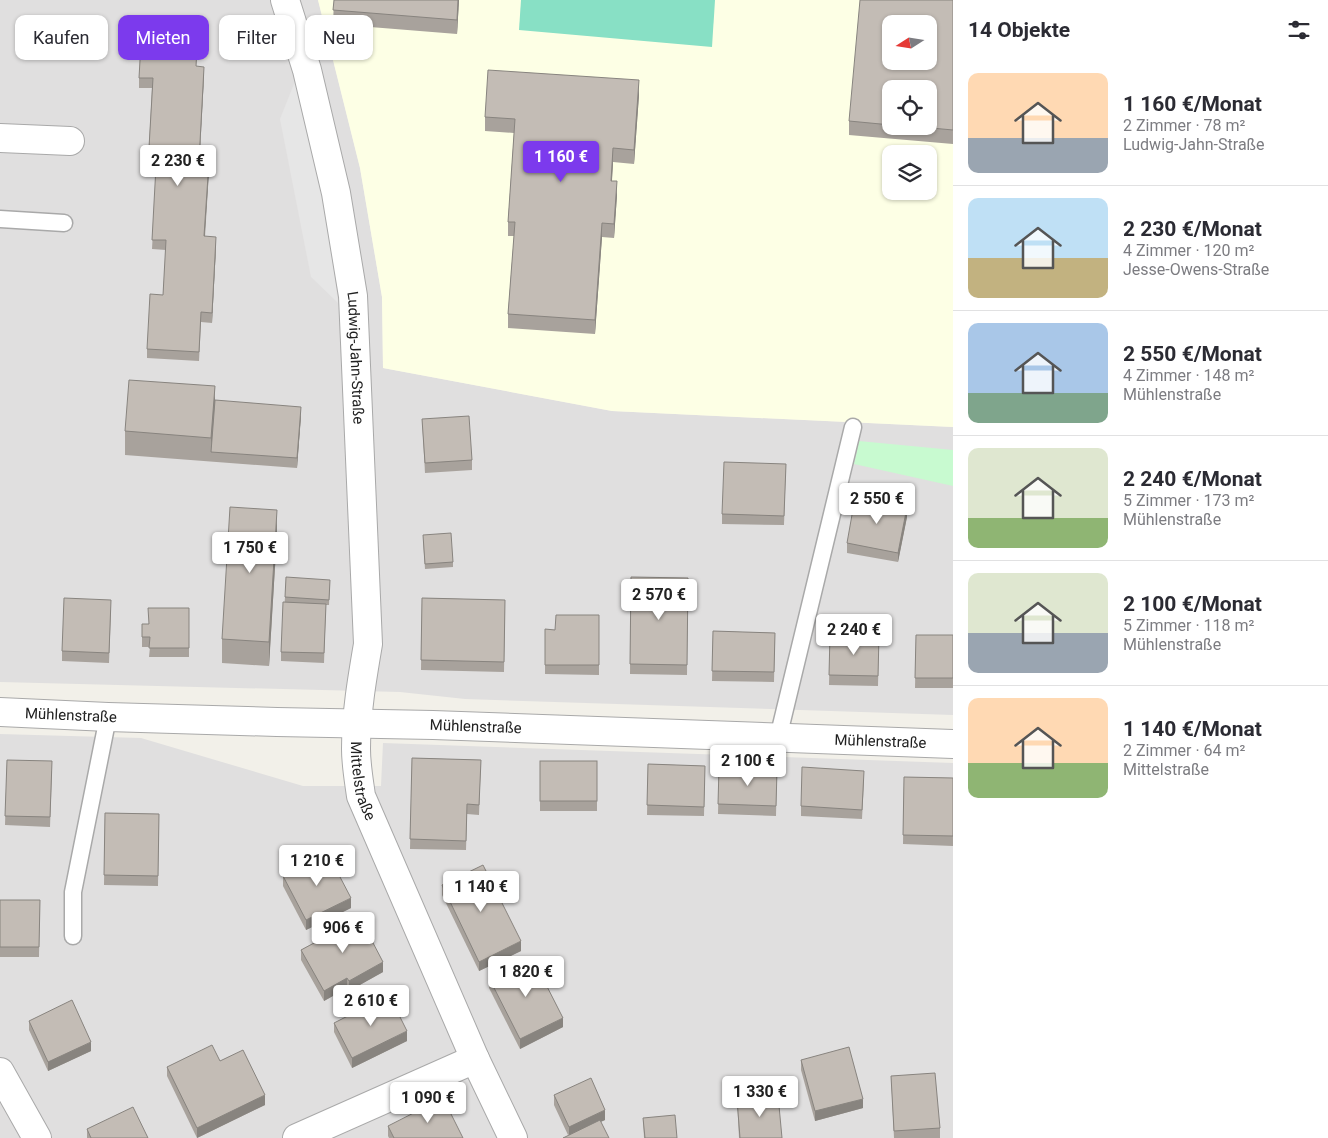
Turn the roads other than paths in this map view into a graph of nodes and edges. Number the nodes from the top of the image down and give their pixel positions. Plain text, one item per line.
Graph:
1 (285, 0) edge
2 (0, 138) edge
3 (70, 141) dead end
4 (0, 220) edge
5 (64, 223) dead end
6 (853, 427) dead end
7 (0, 712) edge
8 (108, 717) junction
9 (357, 724) junction
10 (778, 738) junction
11 (953, 744) edge
12 (73, 936) dead end
13 (475, 1059) junction
14 (0, 1072) edge
15 (37, 1138) edge
16 (296, 1138) edge
17 (513, 1138) edge

1 - 9 street, Ludwig-Jahn-Straße
2 - 3 street
4 - 5 lane
6 - 10 lane
7 - 8 street, Mühlenstraße
8 - 9 street, Mühlenstraße
8 - 12 lane
9 - 10 street, Mühlenstraße
9 - 13 street, Mittelstraße
10 - 11 street, Mühlenstraße
13 - 16 street
13 - 17 street, Mittelstraße
14 - 15 street

